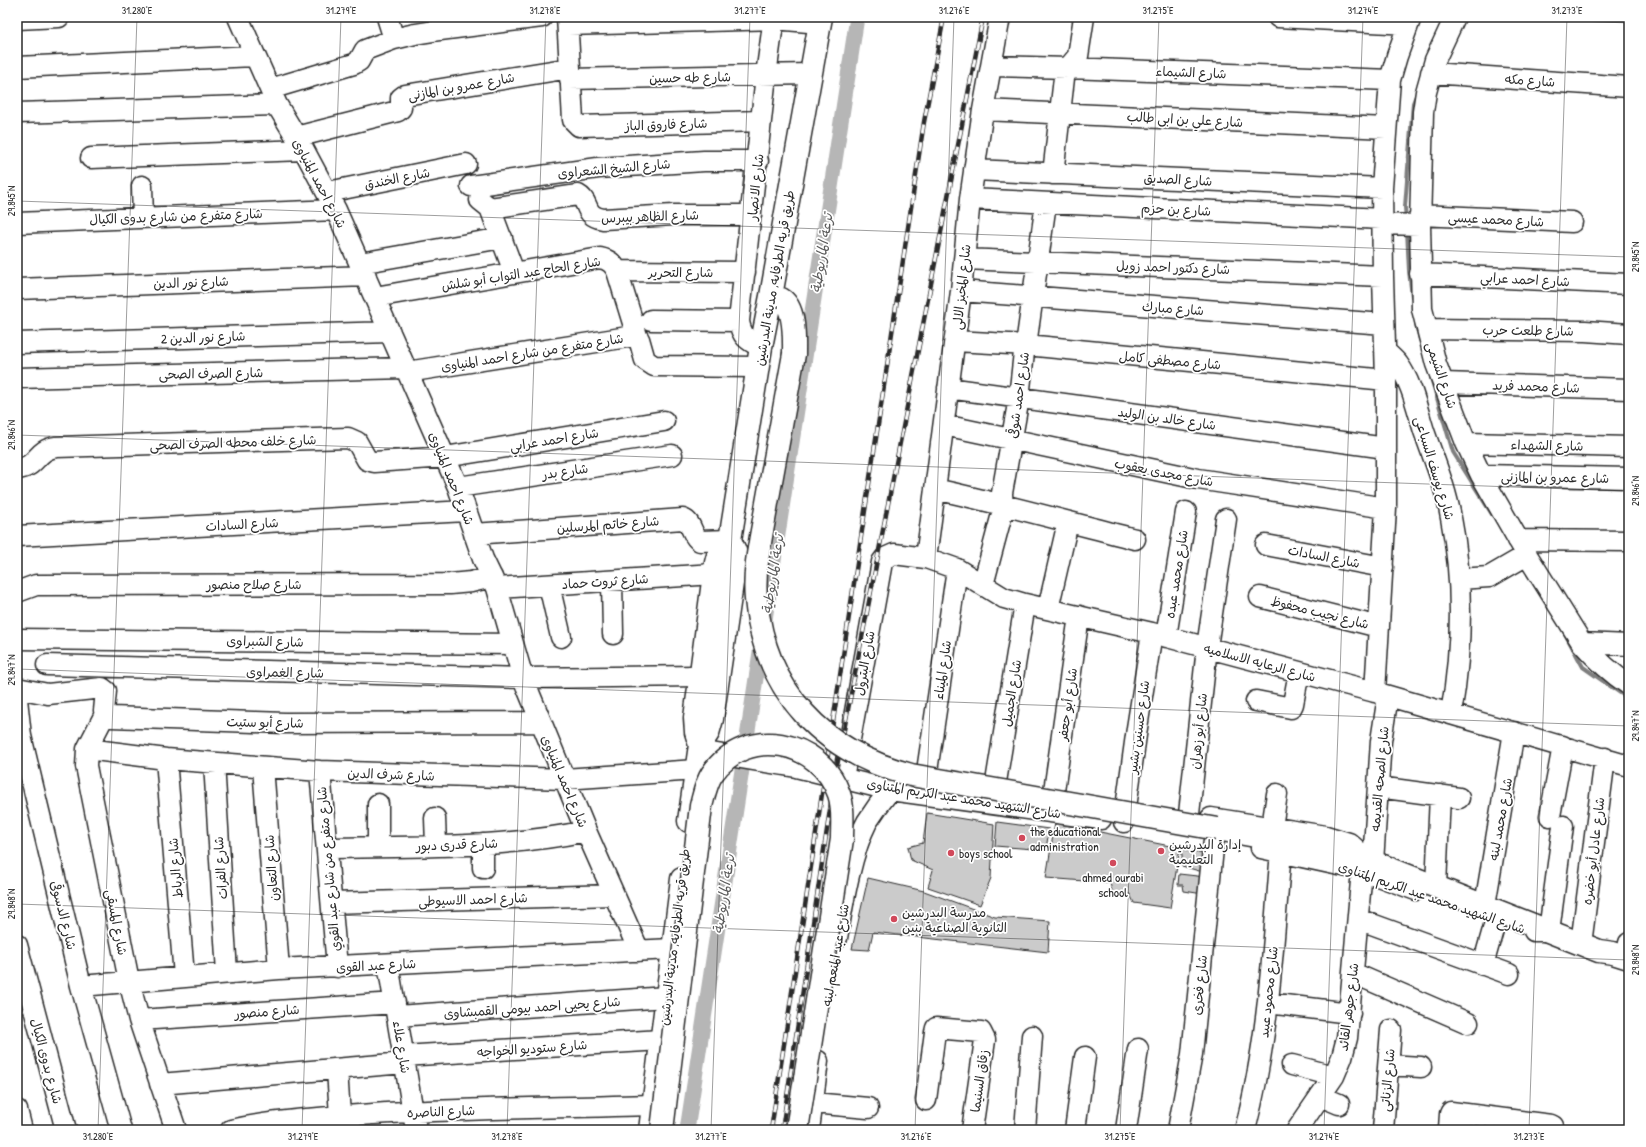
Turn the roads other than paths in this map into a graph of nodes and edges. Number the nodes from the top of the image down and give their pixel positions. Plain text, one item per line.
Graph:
1 (59, 17) edge
2 (238, 17) edge
3 (387, 17) edge
4 (542, 17) edge
5 (1000, 17) edge
6 (1084, 17) edge
7 (1278, 17) edge
8 (1455, 17) edge
9 (774, 18) edge
10 (17, 19) edge
11 (820, 20) edge
12 (1409, 20) edge
13 (567, 21) edge
14 (394, 39) junction
15 (254, 56) junction
16 (991, 66) junction
17 (17, 67) edge
18 (1068, 68) junction
19 (1431, 73) junction
20 (570, 74) junction
21 (810, 74) junction
22 (766, 75) junction
23 (1390, 80) junction
24 (1629, 87) edge
25 (274, 97) junction
26 (983, 110) junction
27 (17, 113) edge
28 (1060, 113) junction
29 (761, 121) junction
30 (1386, 128) junction
31 (300, 144) junction
32 (91, 158) dead end
33 (758, 161) junction
34 (974, 170) junction
35 (1053, 174) junction
36 (142, 186) dead end
37 (471, 186) junction
38 (1382, 188) junction
39 (970, 199) junction
40 (332, 201) junction
41 (1046, 203) junction
42 (490, 208) junction
43 (751, 215) junction
44 (143, 218) junction
45 (1420, 220) junction
46 (1382, 222) junction
47 (1572, 222) dead end
48 (17, 223) edge
49 (502, 238) junction
50 (964, 259) junction
51 (1038, 261) junction
52 (363, 270) junction
53 (617, 271) junction
54 (514, 272) junction
55 (745, 272) junction
56 (1420, 274) junction
57 (1383, 276) junction
58 (1629, 284) edge
59 (17, 289) edge
60 (961, 291) junction
61 (771, 296) junction
62 (375, 297) junction
63 (1032, 297) junction
64 (651, 320) dead end
65 (739, 321) junction
66 (1384, 324) junction
67 (1426, 329) junction
68 (390, 332) junction
69 (1629, 334) edge
70 (637, 336) junction
71 (955, 341) junction
72 (17, 343) edge
73 (1026, 345) junction
74 (1385, 351) junction
75 (759, 357) junction
76 (406, 370) junction
77 (17, 378) edge
78 (1386, 380) junction
79 (1443, 383) junction
80 (948, 388) junction
81 (1629, 389) edge
82 (1019, 398) junction
83 (664, 421) dead end
84 (944, 425) junction
85 (1012, 440) junction
86 (1466, 442) junction
87 (1629, 447) edge
88 (1386, 448) junction
89 (672, 455) dead end
90 (445, 457) junction
91 (17, 469) edge
92 (1481, 475) junction
93 (1629, 478) edge
94 (458, 487) junction
95 (935, 489) junction
96 (1004, 504) junction
97 (1386, 508) junction
98 (466, 511) junction
99 (1186, 512) dead end
100 (1226, 520) dead end
101 (1068, 522) junction
102 (474, 534) junction
103 (17, 536) edge
104 (1135, 539) dead end
105 (730, 540) junction
106 (1629, 541) edge
107 (1266, 545) dead end
108 (1523, 548) junction
109 (894, 554) joint
110 (926, 558) junction
111 (1383, 567) junction
112 (957, 569) junction
113 (714, 574) junction
114 (1459, 579) junction
115 (612, 580) junction
116 (495, 583) junction
117 (549, 585) junction
118 (983, 585) junction
119 (17, 592) edge
120 (1260, 597) dead end
121 (1025, 604) junction
122 (1048, 609) junction
123 (1079, 616) junction
124 (1379, 627) junction
125 (613, 634) dead end
126 (1159, 635) junction
127 (561, 637) dead end
128 (17, 639) edge
129 (46, 640) junction
130 (1582, 643) junction
131 (513, 644) junction
132 (1629, 645) edge
133 (1207, 648) junction
134 (47, 665) junction
135 (1300, 672) junction
136 (701, 676) junction
137 (523, 678) junction
138 (1629, 685) edge
139 (17, 688) edge
140 (48, 694) junction
141 (1382, 694) junction
142 (17, 699) edge
143 (1256, 700) dead end
144 (105, 714) junction
145 (1451, 714) junction
146 (540, 722) junction
147 (1514, 732) junction
148 (19, 736) edge
149 (1563, 746) junction
150 (87, 749) junction
151 (698, 755) junction
152 (847, 758) junction
153 (1605, 758) junction
154 (166, 759) junction
155 (214, 763) junction
156 (1629, 766) edge
157 (263, 767) junction
158 (796, 767) joint
159 (320, 771) junction
160 (927, 771) junction
161 (843, 778) junction
162 (564, 779) junction
163 (996, 782) junction
164 (1378, 787) junction
165 (890, 790) junction
166 (1054, 791) junction
167 (1277, 794) dead end
168 (378, 804) dead end
169 (1125, 812) junction
170 (1189, 814) junction
171 (435, 818) dead end
172 (1272, 827) junction
173 (586, 831) junction
174 (1215, 834) junction
175 (483, 844) junction
176 (436, 845) junction
177 (378, 847) junction
178 (327, 848) junction
179 (1281, 851) junction
180 (1368, 864) junction
181 (483, 868) dead end
182 (1436, 886) junction
183 (613, 895) junction
184 (332, 903) junction
185 (1491, 912) junction
186 (1358, 919) junction
187 (1549, 931) junction
188 (17, 945) edge
189 (1590, 947) junction
190 (672, 950) junction
191 (640, 951) junction
192 (1628, 958) edge
193 (388, 964) junction
194 (1483, 965) junction
195 (337, 967) junction
196 (279, 969) junction
197 (227, 973) junction
198 (1353, 973) junction
199 (1509, 974) dead end
200 (184, 976) junction
201 (129, 981) junction
202 (81, 986) junction
203 (666, 997) junction
204 (1268, 1003) junction
205 (396, 1010) junction
206 (1350, 1014) junction
207 (139, 1020) junction
208 (1468, 1023) dead end
209 (1391, 1030) dead end
210 (1032, 1036) dead end
211 (661, 1040) junction
212 (1138, 1049) dead end
213 (1084, 1057) dead end
214 (404, 1060) junction
215 (1292, 1065) dead end
216 (1388, 1066) junction
217 (1421, 1067) dead end
218 (337, 1069) junction
219 (1334, 1076) junction
220 (160, 1084) junction
221 (1320, 1096) junction
222 (926, 1100) dead end
223 (813, 1104) junction
224 (1339, 1104) dead end
225 (652, 1105) junction
226 (868, 1108) dead end
227 (17, 1110) edge
228 (340, 1116) junction
229 (414, 1121) edge
230 (1489, 1123) edge
231 (251, 1128) edge
232 (1449, 1128) dead end
233 (22, 1130) edge
234 (66, 1130) edge
235 (122, 1130) edge
236 (176, 1130) edge
237 (231, 1130) edge
238 (650, 1130) edge
239 (662, 1130) edge
240 (797, 1130) edge
241 (809, 1130) edge
242 (972, 1130) edge
243 (1025, 1130) edge
244 (1074, 1130) edge
245 (1126, 1130) edge
246 (1178, 1130) edge
247 (1245, 1130) edge
248 (1297, 1130) edge
249 (1383, 1130) edge
250 (1554, 1130) edge

1 - 10 street
2 - 15 street, شارع احمد المنياوى
3 - 14 street
4 - 14 street
5 - 16 street, شارع المخبز الالى
6 - 18 street
7 - 12 street
8 - 19 street, شارع الشيمى
9 - 11 street
9 - 13 street
9 - 22 street, شارع الانصار
11 - 21 main road, طريق قريه الطرفايه, مدينة البدرشين
12 - 23 street
13 - 20 street
14 - 25 street
15 - 17 street
15 - 25 street, شارع احمد المنياوى
16 - 18 street, شارع الشيماء
16 - 26 street, شارع المخبز الالى
18 - 23 street, شارع الشيماء
18 - 28 street
19 - 24 street, شارع مكه
19 - 45 street, شارع الشيمى
20 - 22 street, شارع طه حسين
20 - 29 street, شارع فاروق الباز
20 - 31 street, شارع عمرو بن المازنى
21 - 22 street, شارع طه حسين
21 - 61 main road, طريق قريه الطرفايه, مدينة البدرشين
22 - 29 street, شارع الانصار
23 - 30 street
25 - 27 street
25 - 31 street, شارع احمد المنياوى
26 - 28 street, شارع علي بن ابى طالب
26 - 34 street, شارع المخبز الالى
28 - 30 street, شارع علي بن ابى طالب
28 - 35 street
29 - 33 street, شارع الانصار
30 - 38 street
31 - 32 street
31 - 40 street, شارع احمد المنياوى
33 - 37 street, شارع الشيخ الشعراوى
33 - 43 street, شارع الانصار
34 - 35 street, شارع الصديق
34 - 39 street, شارع المخبز الالى
35 - 38 street, شارع الصديق
36 - 44 street
37 - 40 street, شارع الخندق
37 - 42 street
38 - 46 street
39 - 41 street, شارع بن حزم
39 - 50 street, شارع المخبز الالى
40 - 44 street, شارع متفرع من شارع بدوى الكيال
40 - 52 street, شارع احمد المنياوى
41 - 46 street, شارع بن حزم
41 - 51 street, شارع احمد شوقى
42 - 43 street, شارع الظاهر بيبرس
42 - 49 street
43 - 55 street, شارع الانصار
44 - 48 street, شارع متفرع من شارع بدوى الكيال
45 - 46 street, شارع بن حزم
45 - 47 street, شارع محمد عيسى
45 - 56 street, شارع الشيمى
46 - 57 street
49 - 52 street, شارع نور الدين
49 - 54 street
50 - 51 street, شارع دكتور احمد زويل
50 - 60 street, شارع المخبز الالى
51 - 57 street, شارع دكتور احمد زويل
51 - 63 street, شارع احمد شوقى
52 - 59 street, شارع نور الدين
52 - 62 street, شارع احمد المنياوى
53 - 54 street, شارع الحاج عبد التواب أبو شلش
53 - 55 street, شارع التحرير
53 - 70 street, شارع الحاج عبد التواب أبو شلش
54 - 62 street, شارع الحاج عبد التواب أبو شلش
55 - 65 street, شارع الانصار
56 - 58 street, شارع احمد عرابي
56 - 67 street, شارع الشيمى
57 - 66 street
60 - 63 street, شارع مبارك
60 - 71 street, شارع المخبز الالى
61 - 75 main road, طريق قريه الطرفايه, مدينة البدرشين
61 - 174 main road, bridge
62 - 68 street, شارع احمد المنياوى
63 - 66 street, شارع مبارك
63 - 73 street, شارع احمد شوقى
64 - 65 street
65 - 75 street, شارع الانصار
66 - 74 street
67 - 69 street, شارع طلعت حرب
67 - 79 street, شارع الشيمى
68 - 72 street, شارع نور الدين 2
68 - 76 street, شارع احمد المنياوى
70 - 75 street, شارع متفرع من شارع احمد المنياوى
70 - 76 street, شارع متفرع من شارع احمد المنياوى
71 - 73 street, شارع مصطفى كامل
71 - 80 street, شارع المخبز الالى
73 - 78 street, شارع مصطفى كامل
73 - 82 street, شارع احمد شوقى
74 - 78 street
74 - 114 street, شارع يوسف السباعى
75 - 105 main road, طريق قريه الطرفايه, مدينة البدرشين
76 - 77 street, شارع الصرف الصحى
76 - 90 street, شارع احمد المنياوى
78 - 88 street
79 - 81 street, شارع محمد فريد
79 - 86 street, شارع الشيمى
80 - 82 street, شارع خالد بن الوليد
80 - 84 street, شارع المخبز الالى
82 - 85 street, شارع احمد شوقى
82 - 88 street, شارع خالد بن الوليد
83 - 90 street, شارع احمد عرابي
84 - 85 street, شارع مجدى يعقوب
84 - 95 street, شارع المخبز الالى
85 - 96 street, شارع احمد شوقى
85 - 97 street, شارع مجدى يعقوب
86 - 87 street, شارع الشهداء
86 - 92 street, شارع الشيمى
88 - 97 street
89 - 94 street, شارع بدر
90 - 91 street, شارع خلف محطه الصرف الصحى
90 - 94 street, شارع احمد المنياوى
92 - 93 street, شارع عمرو بن المازنى
92 - 108 street, شارع الشيمى
94 - 98 street, شارع احمد المنياوى
95 - 96 street
95 - 110 street, شارع المخبز الالى
96 - 101 street
96 - 118 street, شارع احمد شوقى
97 - 111 street
98 - 102 street, شارع احمد المنياوى
98 - 103 street, شارع السادات
99 - 126 street, شارع محمد عبده
100 - 133 street
101 - 104 street
101 - 122 street
102 - 105 street, شارع خاتم المرسلين
102 - 116 street, شارع احمد المنياوى
105 - 113 main road, طريق قريه الطرفايه, مدينة البدرشين
105 - 151 main road, طريق قريه الطرفايه, مدينة البدرشين
106 - 108 street
107 - 111 street, شارع السادات
108 - 114 street
108 - 130 street, شارع الشيمى
109 - 110 street, شارع الرعايه الاسلاميه
109 - 152 street, شارع البترول
110 - 112 street, شارع الرعايه الاسلاميه
111 - 124 street
112 - 118 street, شارع الرعايه الاسلاميه
112 - 160 street, شارع الميناء
113 - 115 street, شارع ثروت حماد
113 - 136 main road, طريق قريه الطرفايه, مدينة البدرشين
114 - 145 street, شارع يوسف السباعى
115 - 117 street, شارع ثروت حماد
115 - 125 street
116 - 117 street, شارع ثروت حماد
116 - 119 street, شارع صلاح منصور
116 - 131 street, شارع احمد المنياوى
117 - 127 street
118 - 121 street, شارع الرعايه الاسلاميه
120 - 124 street, شارع نجيب محفوظ
121 - 122 street, شارع الرعايه الاسلاميه
121 - 163 street, شارع الجميل
122 - 123 street, شارع الرعايه الاسلاميه
123 - 126 street, شارع الرعايه الاسلاميه
123 - 166 street, شارع أبو جعفر
124 - 141 street
126 - 133 street, شارع الرعايه الاسلاميه
126 - 169 street, شارع حسنين بشير
128 - 129 street, شارع الشبراوى
129 - 131 street, شارع الشبراوى
129 - 134 street
130 - 132 street
130 - 138 street, شارع الشيمى
131 - 137 street, شارع احمد المنياوى
133 - 135 street, شارع الرعايه الاسلاميه
133 - 170 street, شارع أبو زهران
134 - 137 street, شارع الغمراوى
134 - 140 street
135 - 141 street, شارع الرعايه الاسلاميه
135 - 143 street
136 - 137 street, شارع الغمراوى
136 - 151 main road, طريق قريه الطرفايه, مدينة البدرشين
137 - 146 street, شارع احمد المنياوى
139 - 140 street
140 - 144 street
141 - 145 street, شارع الرعايه الاسلاميه
141 - 164 street, شارع الصحه القديمه
142 - 148 street, شارع الدسوقى
144 - 146 street, شارع أبو ستيت
144 - 150 street, شارع المسقى
145 - 147 street, شارع الرعايه الاسلاميه
146 - 162 street, شارع احمد المنياوى
147 - 149 street, شارع الرعايه الاسلاميه
147 - 185 street, شارع محمد لبنه
148 - 202 street, شارع الدسوقى
149 - 153 street, شارع الرعايه الاسلاميه
149 - 187 street
150 - 154 street, شارع شرف الدين
150 - 201 street, شارع المسقى
151 - 158 street, شارع شرف الدين
151 - 162 street, شارع شرف الدين
151 - 190 main road, طريق قريه الطرفايه, مدينة البدرشين
152 - 160 street, شارع الشهيد محمد عبد الكريم المتناوى
152 - 161 street, شارع البترول
153 - 156 street, شارع الرعايه الاسلاميه
153 - 189 street, شارع عادل أبو خضره
154 - 155 street, شارع شرف الدين
154 - 200 street, شارع الرباط
155 - 157 street, شارع شرف الدين
155 - 197 street, شارع الفرات
157 - 159 street, شارع شرف الدين
157 - 196 street, شارع التعاون
158 - 161 street, شارع الشهيد محمد عبد الكريم المتناوى
159 - 162 street, شارع شرف الدين
159 - 178 street, شارع متفرع من شارع عبد القوي
160 - 163 street, شارع الشهيد محمد عبد الكريم المتناوى
161 - 165 street, شارع الشهيد محمد عبد الكريم المتناوى
162 - 173 street, شارع احمد المنياوى
163 - 166 street, شارع الشهيد محمد عبد الكريم المتناوى
164 - 180 street, شارع الصحه القديمه
164 - 182 street
165 - 169 street, شارع الشهيد محمد عبد الكريم المتناوى
165 - 223 street, شارع عبد المنعم لبنه
166 - 169 street, شارع الشهيد محمد عبد الكريم المتناوى
167 - 172 street
168 - 177 street
169 - 170 street, شارع الشهيد محمد عبد الكريم المتناوى
169 - 174 street, شارع الشهيد محمد عبد الكريم المتناوى
170 - 172 street, شارع الشهيد محمد عبد الكريم المتناوى
171 - 176 street
172 - 180 street, شارع الشهيد محمد عبد الكريم المتناوى
173 - 175 street, شارع قدرى دبور
173 - 183 street, شارع احمد المنياوى
174 - 179 street, شارع الشهيد محمد عبد الكريم المتناوى
174 - 180 main road
174 - 246 street, شارع فخرى
175 - 176 street, شارع قدرى دبور
175 - 181 street
176 - 177 street, شارع قدرى دبور
177 - 178 street, شارع قدرى دبور
178 - 184 street, شارع متفرع من شارع عبد القوي
179 - 180 street, شارع الشهيد محمد عبد الكريم المتناوى
179 - 204 street, شارع محمود عبيد
180 - 182 main road
180 - 185 street, شارع الشهيد محمد عبد الكريم المتناوى
180 - 186 street, شارع جوهر القائد
182 - 185 main road
183 - 184 street, شارع احمد الاسيوطى
183 - 191 street, شارع احمد المنياوى
184 - 195 street, شارع متفرع من شارع عبد القوي
185 - 187 main road
185 - 194 street, شارع محمد لبنه
186 - 194 street
186 - 198 street, شارع جوهر القائد
187 - 189 main road
188 - 234 street, شارع بدوى الكيال
189 - 192 main road
190 - 191 street, شارع عبد القوى
190 - 203 main road, طريق قريه الطرفايه, مدينة البدرشين
191 - 193 street, شارع عبد القوى
193 - 195 street, شارع عبد القوى
193 - 205 street, شارع علاء
194 - 199 street
195 - 196 street, شارع عبد القوى
196 - 197 street, شارع عبد القوى
197 - 200 street, شارع عبد القوى
198 - 206 street, شارع جوهر القائد
198 - 208 street
200 - 201 street, شارع عبد القوى
201 - 202 street, شارع عبد القوى
201 - 207 street, شارع المسقى
202 - 235 street, شارع الدسوقى
203 - 205 street, شارع يحيى احمد بيومى القمبشاوى
203 - 211 main road, طريق قريه الطرفايه, مدينة البدرشين
204 - 206 street
204 - 247 street, شارع محمود عبيد
205 - 207 street, شارع منصور
205 - 214 street, شارع علاء
206 - 219 street, شارع جوهر القائد
207 - 220 street, شارع المسقى
209 - 216 street, شارع الزناتى
210 - 243 street
211 - 214 street, شارع ستوديو الخواجه
211 - 225 main road, طريق قريه الطرفايه, مدينة البدرشين
212 - 245 street
213 - 244 street
214 - 218 street, شارع ستوديو الخواجه
214 - 229 street, شارع علاء
215 - 219 street
216 - 217 street
216 - 249 street, شارع الزناتى
218 - 220 street, شارع ستوديو الخواجه
218 - 228 street
219 - 221 street, شارع جوهر القائد
220 - 236 street, شارع المسقى
221 - 224 street
221 - 248 street, شارع جوهر القائد
222 - 242 street, زقاق السنيما
223 - 226 street
223 - 241 street, شارع عبد المنعم لبنه
225 - 229 street, شارع الناصره
225 - 238 main road, طريق قريه الطرفايه, مدينة البدرشين
227 - 233 street
228 - 229 street, شارع الناصره
228 - 231 street, شارع الناصره
230 - 232 street
230 - 250 street
231 - 237 street, شارع الناصره
239 - 240 main road, bridge

